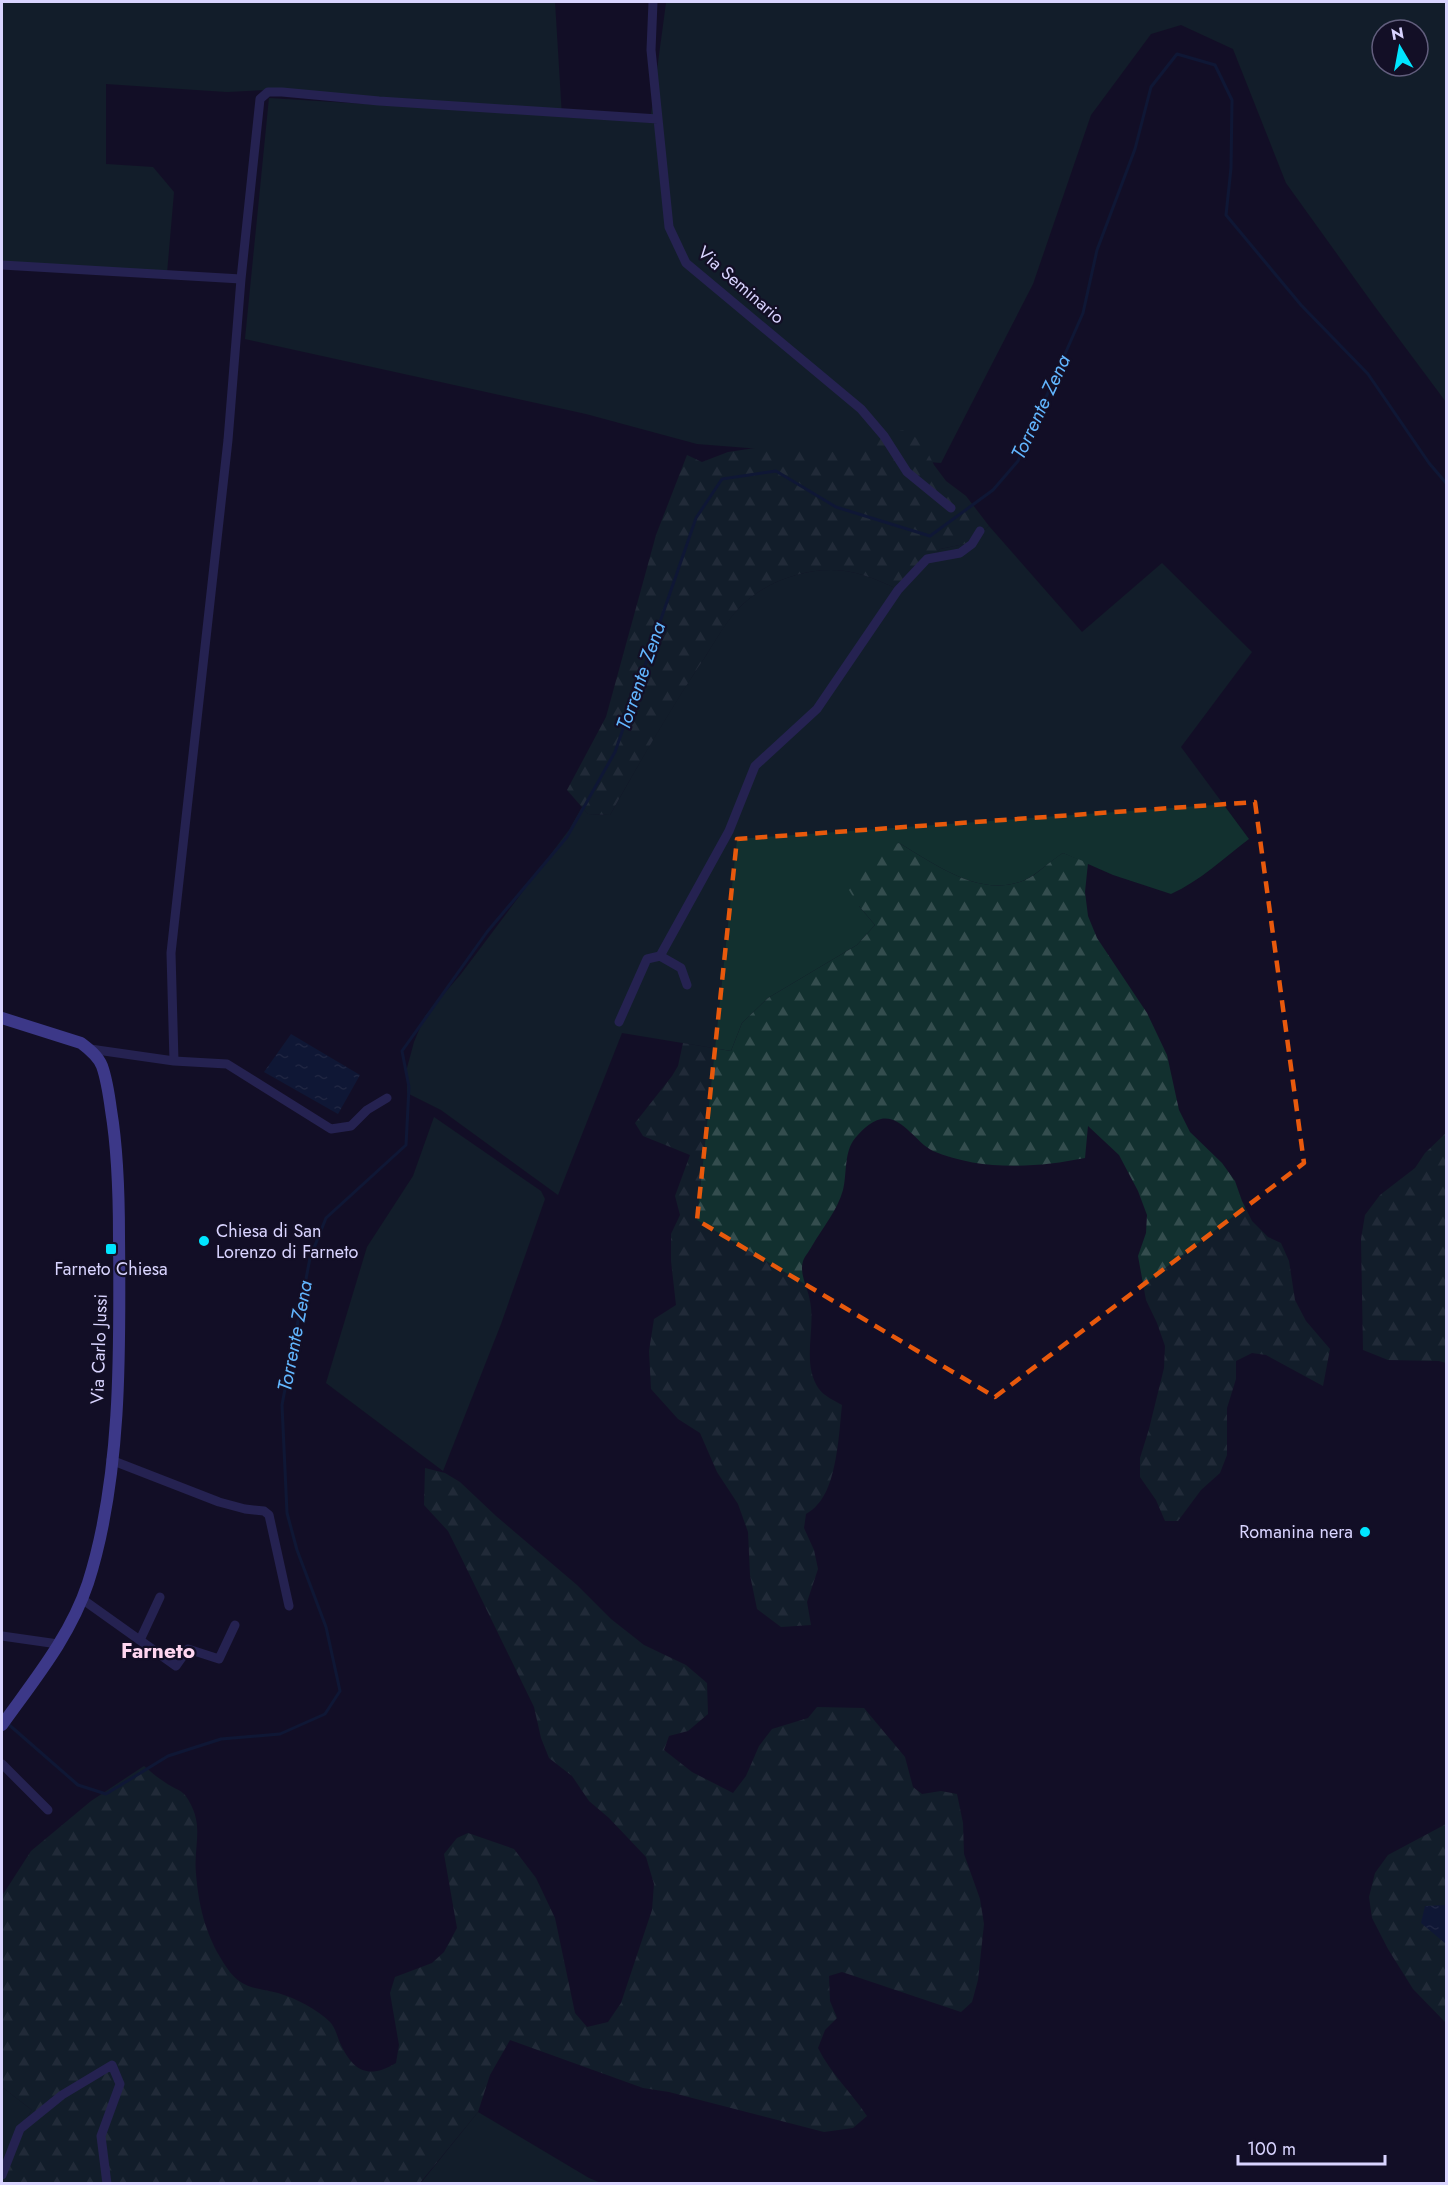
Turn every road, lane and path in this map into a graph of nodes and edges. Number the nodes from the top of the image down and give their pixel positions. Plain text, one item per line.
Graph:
1 (653, 2) edge
2 (658, 119) junction
3 (2, 265) edge
4 (241, 279) junction
5 (951, 508) dead end
6 (980, 531) dead end
7 (660, 956) junction
8 (687, 985) dead end
9 (2, 1018) edge
10 (619, 1022) dead end
11 (90, 1049) junction
12 (174, 1061) junction
13 (387, 1098) dead end
14 (111, 1460) junction
15 (160, 1597) dead end
16 (82, 1599) junction
17 (289, 1606) dead end
18 (235, 1624) dead end
19 (2, 1636) edge
20 (140, 1640) junction
21 (58, 1644) junction
22 (2, 1725) edge
23 (2, 1764) edge
24 (48, 1810) dead end
25 (2, 2175) edge
26 (107, 2184) edge

1 - 2 street, Via Seminario
2 - 4 street
2 - 5 street, Via Seminario
3 - 4 street
4 - 12 street
6 - 7 street
7 - 8 street
7 - 10 street
9 - 11 street
11 - 12 street
11 - 14 street, Via Carlo Jussi
12 - 13 street
14 - 16 street, Via Carlo Jussi
14 - 17 street
15 - 20 street
16 - 20 street
16 - 21 street, Via Carlo Jussi
18 - 20 street
19 - 21 street
21 - 22 street, Via Carlo Jussi
23 - 24 street
25 - 26 street

